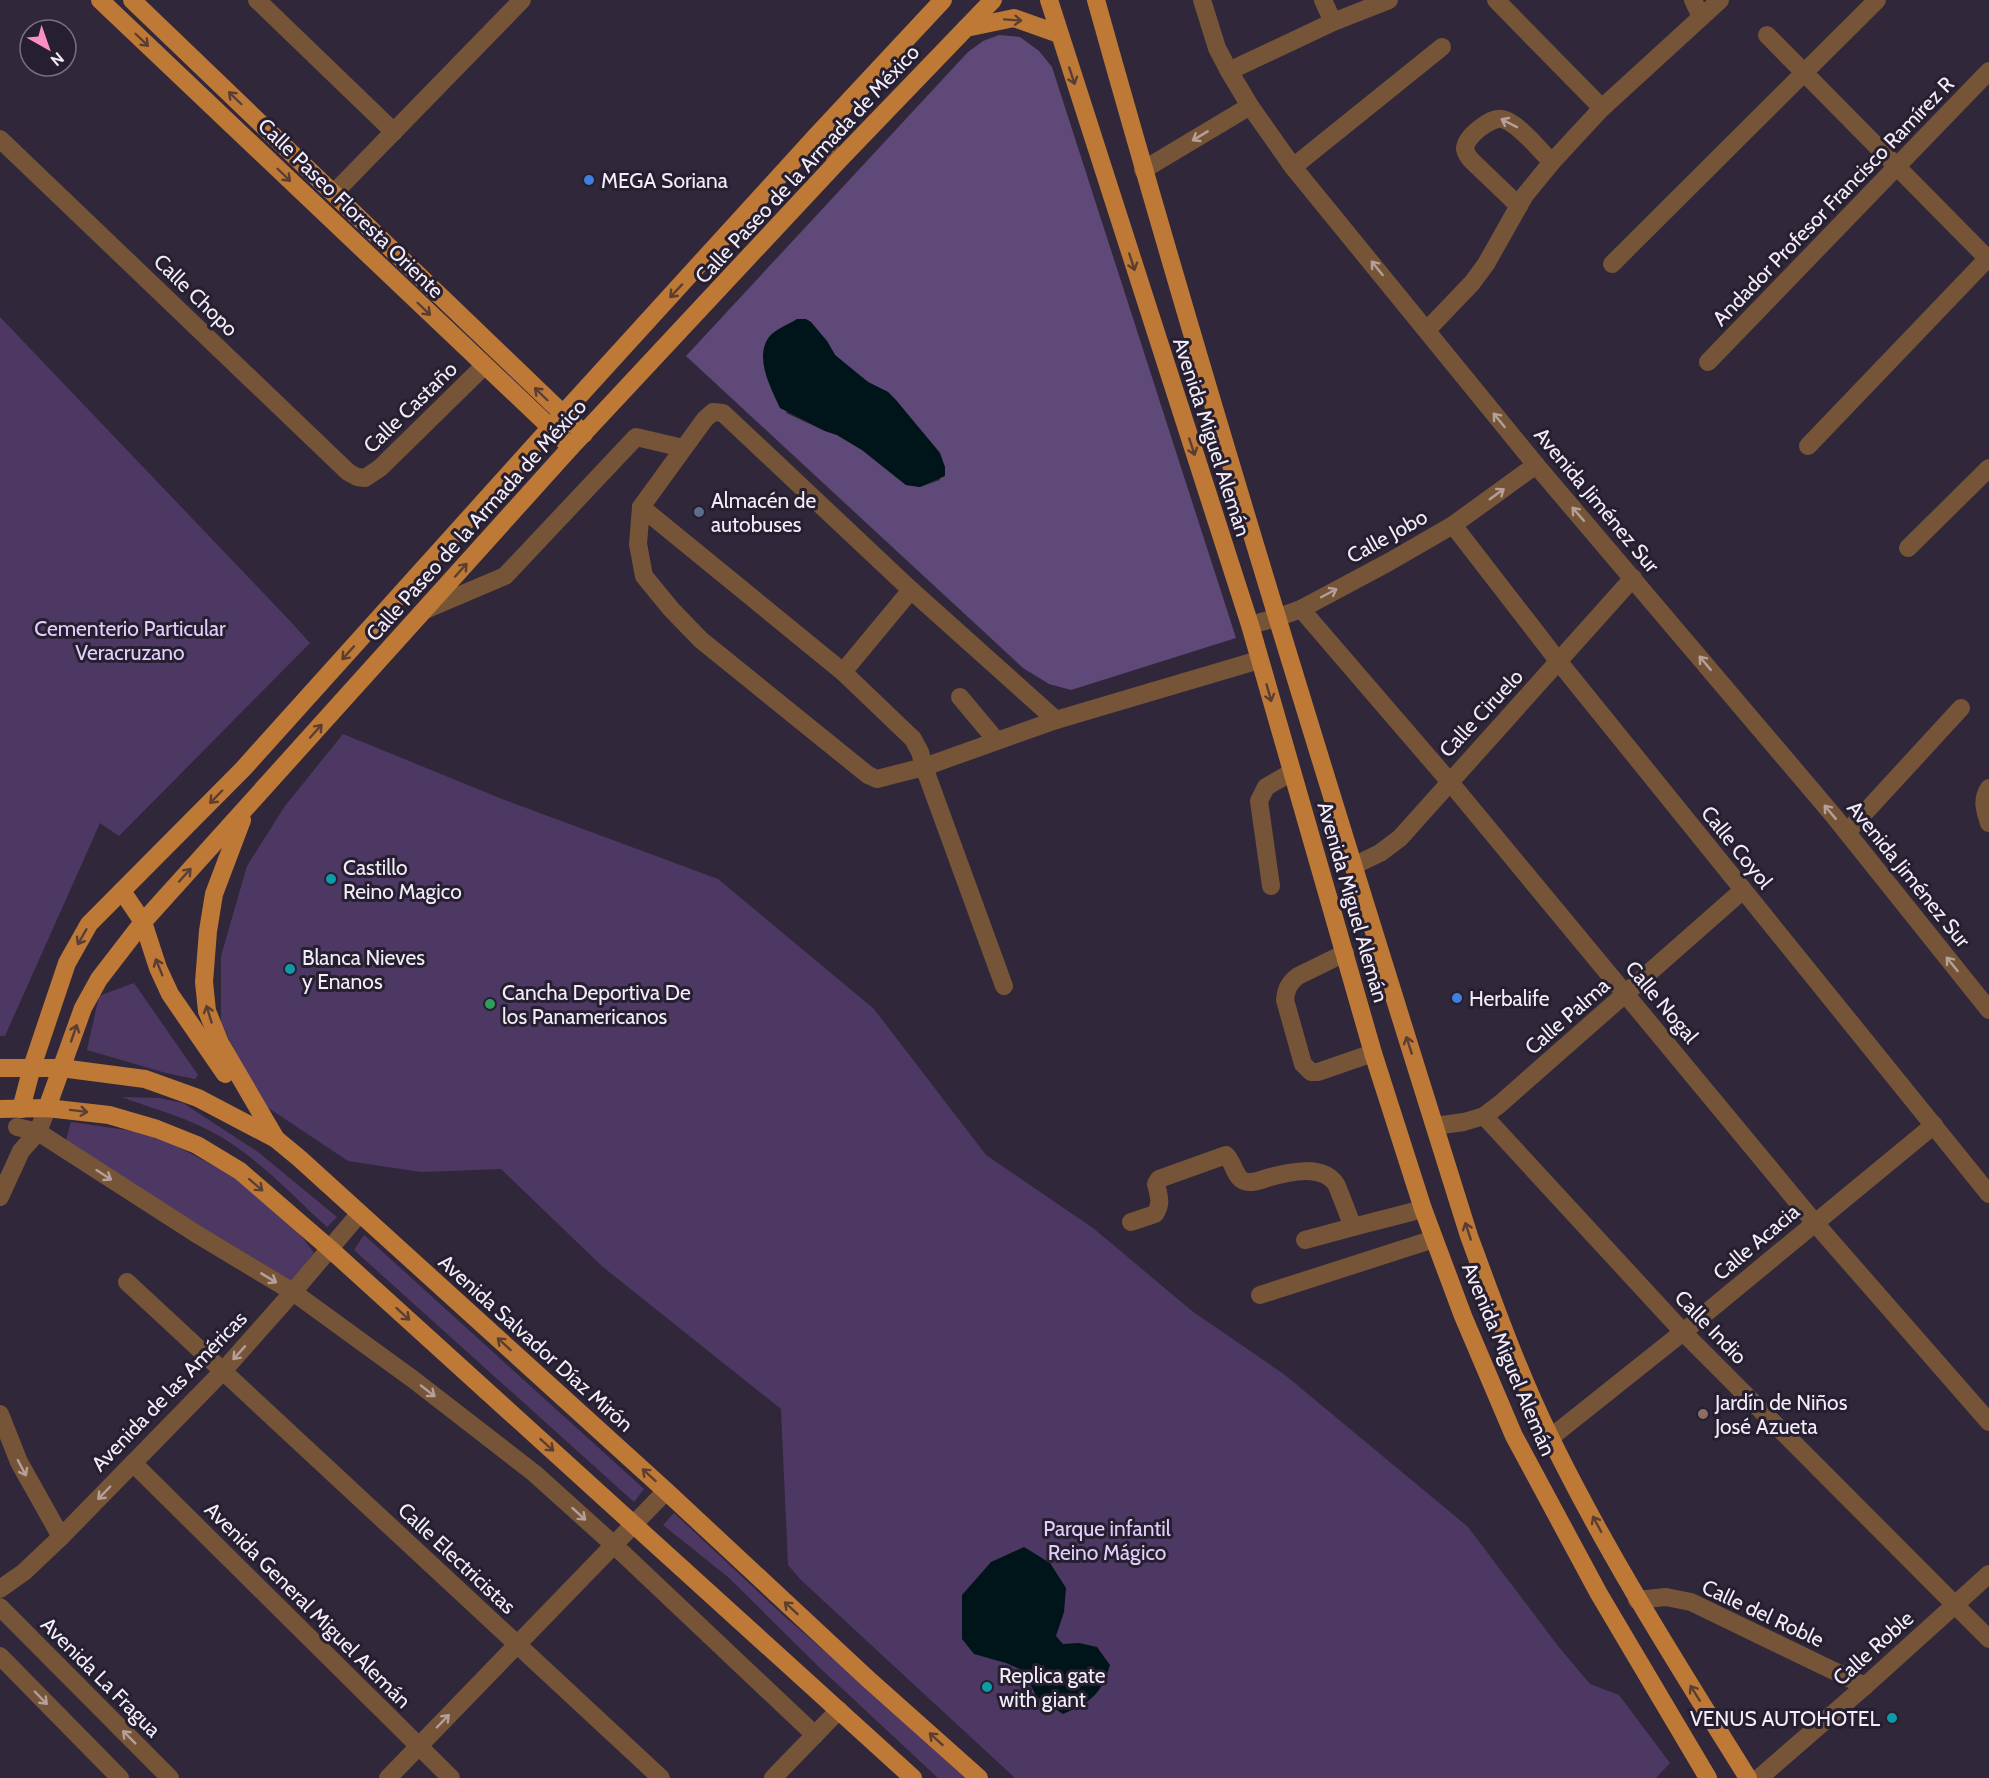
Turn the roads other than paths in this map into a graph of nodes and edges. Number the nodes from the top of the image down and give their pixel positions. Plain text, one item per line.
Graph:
1 (100, 0) edge
2 (132, 0) edge
3 (257, 0) edge
4 (522, 0) edge
5 (943, 0) edge
6 (993, 0) edge
7 (1049, 0) edge
8 (1096, 0) edge
9 (1202, 0) edge
10 (1323, 0) edge
11 (1389, 0) edge
12 (1496, 0) edge
13 (1693, 0) edge
14 (1720, 0) edge
15 (1877, 0) edge
16 (1701, 17) junction
17 (1333, 22) junction
18 (966, 28) junction
19 (1059, 34) junction
20 (1767, 35) dead end
21 (1442, 47) dead end
22 (1228, 71) junction
23 (1989, 71) edge
24 (1805, 73) junction
25 (1250, 106) junction
26 (1602, 108) junction
27 (394, 132) junction
28 (816, 136) junction
29 (0, 139) edge
30 (839, 160) junction
31 (1551, 162) junction
32 (1293, 166) junction
33 (1898, 166) junction
34 (1143, 170) junction
35 (334, 193) junction
36 (1519, 206) junction
37 (717, 247) junction
38 (1988, 258) edge
39 (1612, 264) dead end
40 (740, 268) junction
41 (641, 329) junction
42 (1427, 330) junction
43 (664, 348) junction
44 (1708, 362) dead end
45 (484, 366) junction
46 (563, 414) junction
47 (550, 428) junction
48 (578, 441) junction
49 (1808, 446) dead end
50 (683, 448) junction
51 (1536, 465) junction
52 (1989, 468) edge
53 (365, 478) joint
54 (641, 507) junction
55 (1453, 525) junction
56 (1908, 548) dead end
57 (1633, 578) junction
58 (911, 590) junction
59 (1301, 609) junction
60 (425, 610) junction
61 (1276, 618) junction
62 (1250, 625) junction
63 (1259, 660) junction
64 (1559, 662) junction
65 (843, 672) junction
66 (960, 697) dead end
67 (1961, 708) dead end
68 (1056, 720) junction
69 (996, 740) junction
70 (924, 767) junction
71 (1292, 772) junction
72 (1449, 781) junction
73 (1987, 792) edge
74 (245, 810) junction
75 (1989, 823) edge
76 (1847, 832) junction
77 (1353, 866) junction
78 (1272, 886) dead end
79 (1743, 890) junction
80 (122, 891) junction
81 (143, 922) junction
82 (1345, 953) junction
83 (1004, 986) dead end
84 (1626, 994) junction
85 (1989, 1010) edge
86 (1373, 1053) junction
87 (32, 1067) junction
88 (0, 1068) edge
89 (62, 1068) junction
90 (253, 1099) junction
91 (21, 1108) junction
92 (47, 1108) junction
93 (0, 1109) edge
94 (1484, 1116) junction
95 (1934, 1125) junction
96 (1435, 1126) junction
97 (16, 1127) junction
98 (38, 1132) junction
99 (276, 1139) junction
100 (21, 1151) junction
101 (1989, 1194) edge
102 (0, 1197) edge
103 (1423, 1209) junction
104 (360, 1213) junction
105 (1131, 1222) dead end
106 (1815, 1223) junction
107 (1353, 1227) junction
108 (1434, 1239) junction
109 (1305, 1240) dead end
110 (329, 1248) junction
111 (127, 1282) dead end
112 (293, 1292) junction
113 (1260, 1295) dead end
114 (1683, 1332) junction
115 (223, 1371) junction
116 (0, 1414) edge
117 (1989, 1422) edge
118 (1550, 1438) junction
119 (133, 1463) junction
120 (666, 1491) junction
121 (635, 1524) junction
122 (61, 1537) junction
123 (614, 1545) junction
124 (1989, 1574) edge
125 (0, 1589) edge
126 (1637, 1600) junction
127 (1956, 1605) junction
128 (0, 1607) edge
129 (1989, 1638) edge
130 (518, 1645) junction
131 (0, 1656) edge
132 (1865, 1686) junction
133 (839, 1710) junction
134 (815, 1735) junction
135 (419, 1746) junction
136 (120, 1778) edge
137 (170, 1778) edge
138 (388, 1778) edge
139 (451, 1778) edge
140 (661, 1778) edge
141 (773, 1778) edge
142 (913, 1778) edge
143 (979, 1778) edge
144 (1708, 1778) edge
145 (1748, 1778) edge
146 (1759, 1778) edge

1 -> 45 main road, Calle Paseo Floresta Oriente
35 -> 2 main road, Calle Paseo Floresta Oriente
3 - 27 street
4 - 27 street
5 - 28 main road, Calle Paseo de la Armada de México
6 - 18 main road, Calle Paseo de la Armada de México
7 - 19 main road, Avenida Miguel Alemán
8 - 34 main road, Avenida Miguel Alemán
9 - 22 street, Avenida Jiménez Sur
10 - 17 street
11 - 17 street
12 - 26 street
13 - 16 street
14 - 16 street
15 - 24 street
16 - 26 street
17 - 22 street
18 -> 19 main road
18 - 30 main road, Calle Paseo de la Armada de México
19 -> 62 main road, Avenida Miguel Alemán
20 - 24 street
21 - 32 street
22 - 25 street, Avenida Jiménez Sur
23 - 33 street, Andador Profesor Francisco Ramírez R
24 - 33 street
24 - 39 street
25 - 32 street, Avenida Jiménez Sur
25 -> 34 street
26 - 31 street
27 - 35 street
28 - 30 street
28 - 37 main road, Calle Paseo de la Armada de México
29 - 53 street, Calle Chopo
30 - 40 main road, Calle Paseo de la Armada de México
31 - 36 street
31 -> 36 street
42 -> 32 street, Avenida Jiménez Sur
33 - 38 street
33 - 44 street, Andador Profesor Francisco Ramírez R
34 - 61 main road, Avenida Miguel Alemán
46 -> 35 main road, Calle Paseo Floresta Oriente
36 - 42 street
37 - 40 main road
37 -> 41 main road, Calle Paseo de la Armada de México
38 - 49 street
40 - 43 main road, Calle Paseo de la Armada de México
41 - 43 main road
41 - 46 main road, Calle Paseo de la Armada de México
51 -> 42 street, Avenida Jiménez Sur
43 - 48 main road, Calle Paseo de la Armada de México
45 - 47 main road, Calle Paseo Floresta Oriente
45 - 53 street, Calle Castaño
46 - 47 main road, Calle Paseo de la Armada de México
46 - 48 main road, Calle Paseo Floresta Oriente
47 - 48 main road, Calle Paseo Floresta Oriente
47 -> 80 main road, Calle Paseo de la Armada de México
60 -> 48 main road, Calle Paseo de la Armada de México
50 - 54 street
50 - 58 street
50 - 60 street
55 -> 51 street, Calle Jobo
57 -> 51 street, Avenida Jiménez Sur
52 - 56 street
54 - 65 street
54 - 70 street
59 -> 55 street, Calle Jobo
55 - 64 street, Calle Coyol
57 - 64 street, Calle Ciruelo
76 -> 57 street, Avenida Jiménez Sur
58 - 65 street
58 - 68 street
59 - 61 street, Calle Jobo
59 - 72 street, Calle Nogal
74 -> 60 main road, Calle Paseo de la Armada de México
61 - 62 street, Calle Jobo
61 - 77 main road, Avenida Miguel Alemán
62 - 63 main road, Avenida Miguel Alemán
63 - 68 street
63 -> 71 main road, Avenida Miguel Alemán
64 - 72 street, Calle Ciruelo
64 - 79 street, Calle Coyol
65 - 70 street
66 - 69 street
67 - 76 street
68 - 69 street
69 - 70 street
70 - 83 street
71 - 78 street
71 - 82 main road, Avenida Miguel Alemán
72 - 77 street, Calle Ciruelo
72 - 84 street, Calle Nogal
73 - 75 street
81 -> 74 main road, Calle Paseo de la Armada de México
90 -> 74 main road
85 -> 76 street, Avenida Jiménez Sur
96 -> 77 main road, Avenida Miguel Alemán
79 - 84 street, Calle Palma
79 - 95 street, Calle Coyol
80 - 81 main road
80 -> 87 main road, Calle Paseo de la Armada de México
89 -> 81 main road, Calle Paseo de la Armada de México
90 -> 81 main road
82 - 86 main road, Avenida Miguel Alemán
82 - 86 street
84 - 94 street, Calle Palma
84 - 106 street, Calle Nogal
86 - 103 main road, Avenida Miguel Alemán
87 - 88 main road, Avenida Salvador Díaz Mirón
87 - 89 main road, Avenida Salvador Díaz Mirón
87 - 91 main road, Calle Paseo de la Armada de México
89 - 92 main road, Calle Paseo de la Armada de México
89 - 99 main road, Avenida Salvador Díaz Mirón
90 - 99 main road
91 - 92 main road
91 - 93 main road
91 - 97 street
92 - 98 street
92 -> 110 main road
94 - 96 street, Calle Palma
94 - 114 street, Calle Indio
95 - 101 street, Calle Coyol
95 - 106 street, Calle Acacia
118 -> 96 main road, Avenida Miguel Alemán
97 - 98 street
97 - 100 street
98 - 100 street
98 -> 112 street
99 - 104 main road, Avenida Salvador Díaz Mirón
100 - 102 street
103 - 107 street
103 - 108 main road, Avenida Miguel Alemán
104 - 110 street, Avenida de las Américas
120 -> 104 main road, Avenida Salvador Díaz Mirón
105 - 107 street
106 - 114 street, Calle Acacia
106 - 117 street, Calle Nogal
107 - 109 street
108 - 113 street
108 - 144 main road, Avenida Miguel Alemán
110 - 112 street, Avenida de las Américas
110 -> 121 main road
111 - 115 street, Calle Electricistas
112 -> 115 street, Avenida de las Américas
112 -> 123 street
114 - 118 street, Calle Acacia
114 - 127 street, Calle Indio
115 - 119 street, Avenida de las Américas
115 - 130 street, Calle Electricistas
116 -> 122 street
126 -> 118 main road, Avenida Miguel Alemán
119 -> 122 street, Avenida de las Américas
119 - 135 street, Avenida General Miguel Alemán
120 - 121 street
143 -> 120 main road, Avenida Salvador Díaz Mirón
121 - 123 street
121 - 133 main road
122 - 125 street, Avenida de las Américas
123 - 130 street
123 - 134 street
124 - 127 street, Calle Roble
126 - 132 street, Calle del Roble
145 -> 126 main road, Avenida Miguel Alemán
127 - 129 street, Calle Indio
127 - 132 street, Calle Roble
137 -> 128 street, Avenida La Fragua
135 -> 130 street
130 - 140 street, Calle Electricistas
131 -> 136 street
132 - 146 street, Calle Roble
133 - 134 street
133 - 142 main road
134 - 141 street
135 - 138 street
135 - 139 street, Avenida General Miguel Alemán

